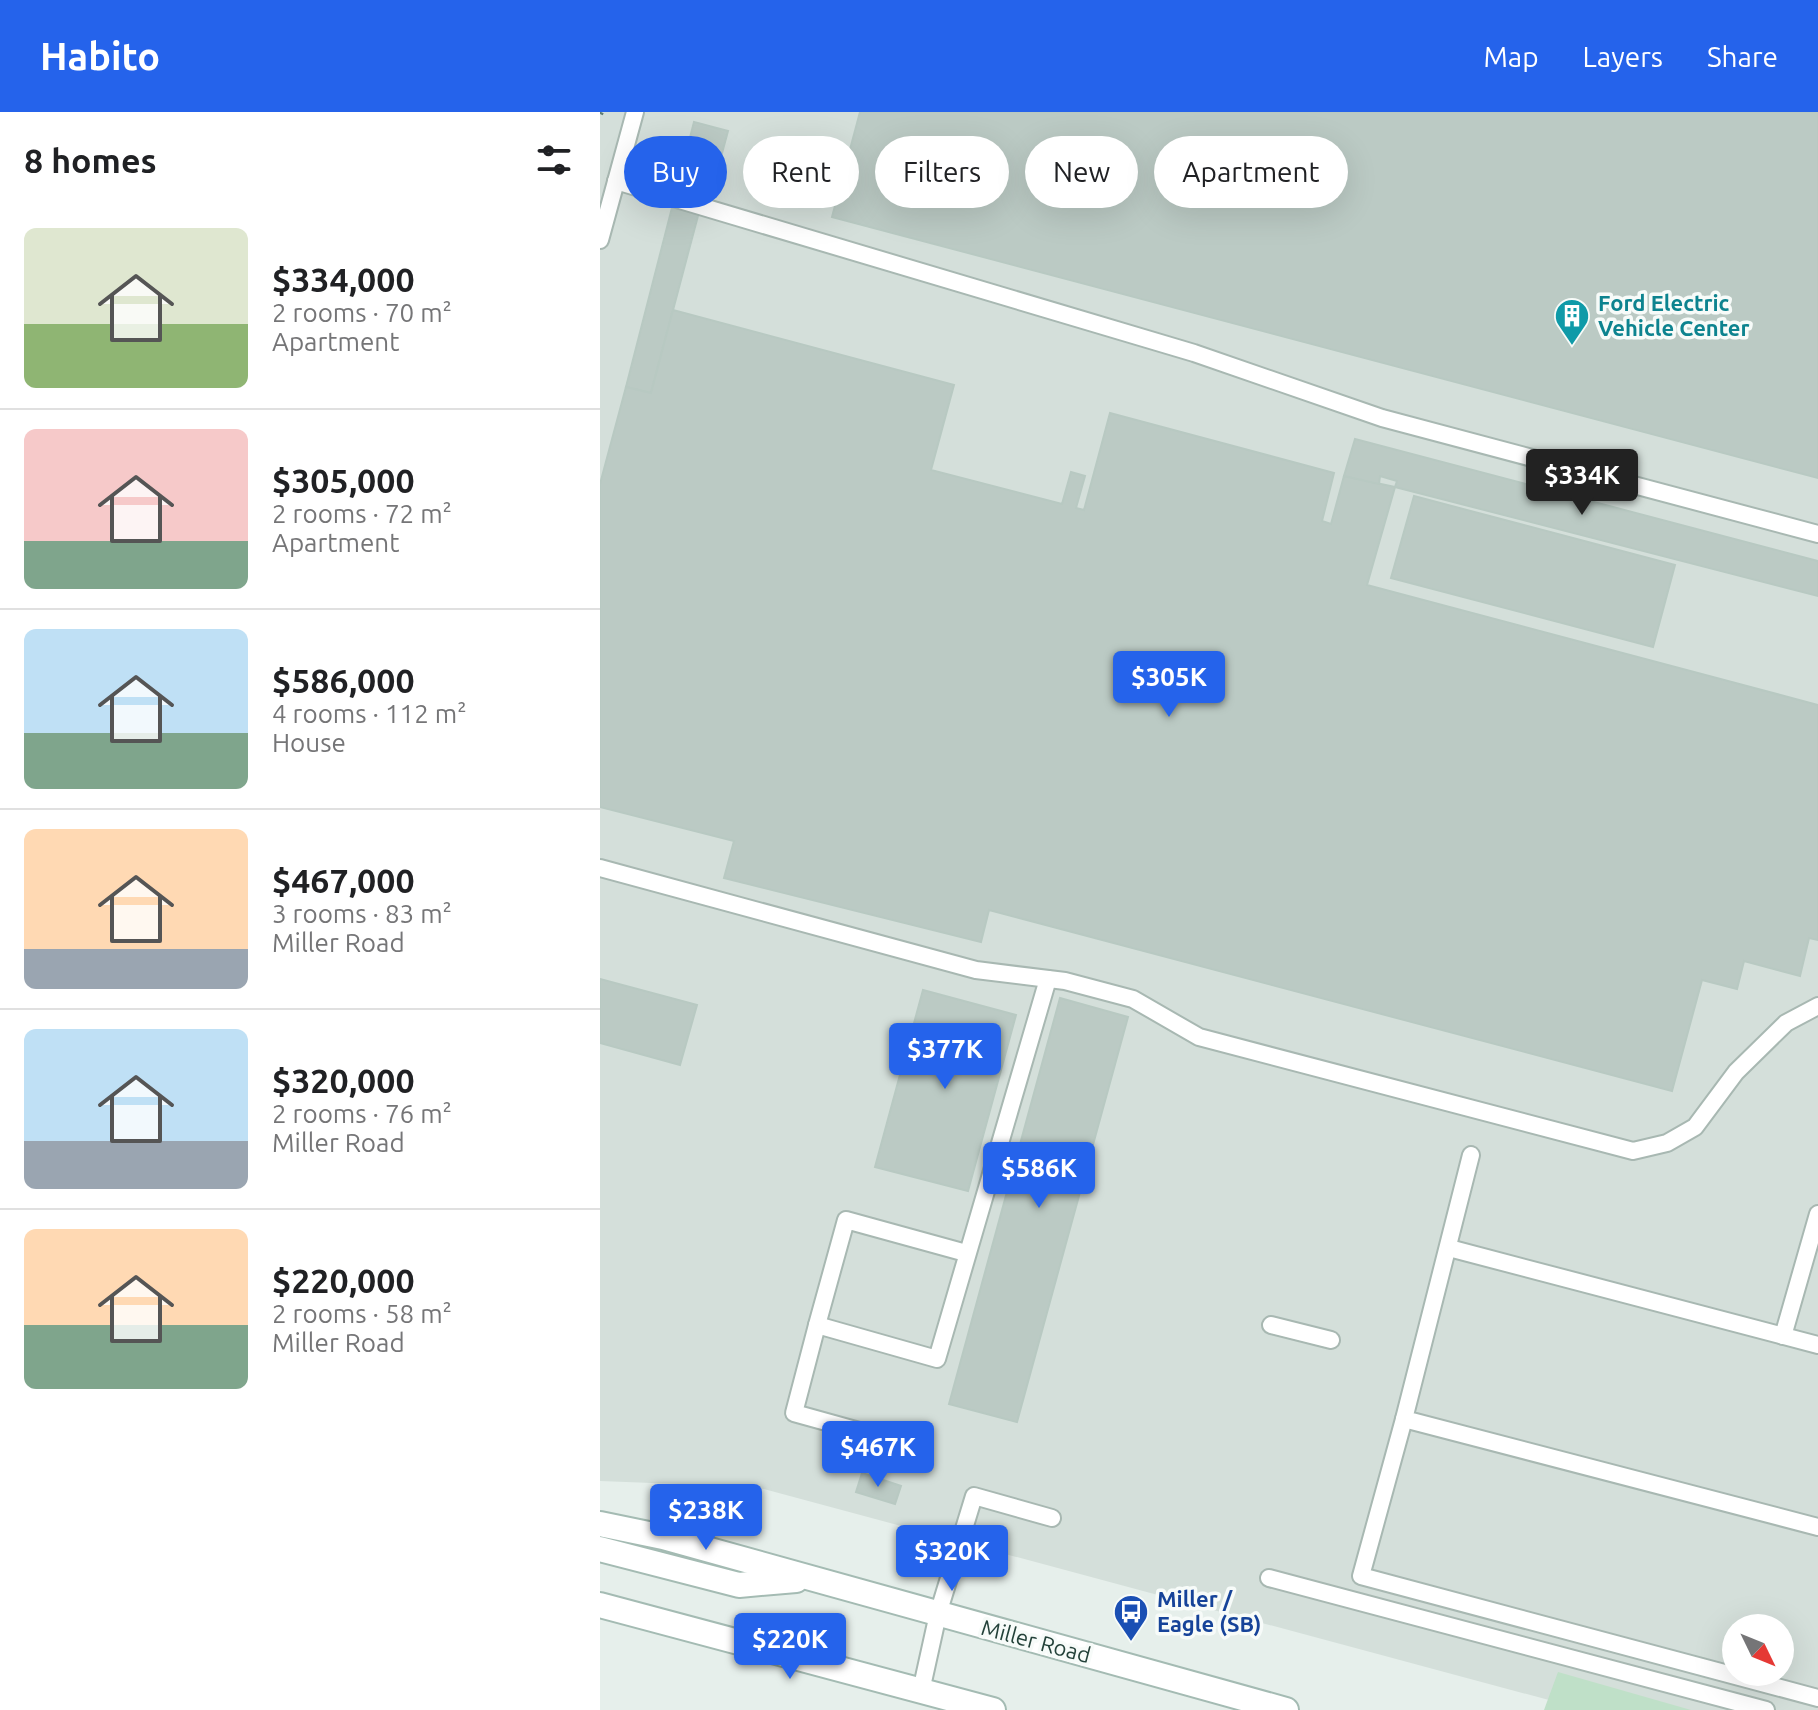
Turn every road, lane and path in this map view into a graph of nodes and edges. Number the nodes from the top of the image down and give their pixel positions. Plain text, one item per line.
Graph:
1 (635, 112) edge
2 (616, 181) junction
3 (600, 240) edge
4 (1818, 534) edge
5 (600, 868) edge
6 (1048, 979) junction
7 (1818, 1006) edge
8 (1471, 1155) dead end
9 (1818, 1214) edge
10 (1449, 1248) junction
11 (966, 1253) junction
12 (817, 1325) junction
13 (1271, 1325) dead end
14 (1783, 1336) junction
15 (1331, 1340) dead end
16 (1818, 1345) edge
17 (1404, 1419) junction
18 (924, 1449) dead end
19 (1052, 1518) dead end
20 (600, 1524) edge
21 (1818, 1527) edge
22 (600, 1549) edge
23 (810, 1578) junction
24 (1269, 1578) dead end
25 (600, 1605) edge
26 (938, 1614) junction
27 (921, 1691) junction
28 (1818, 1698) edge
29 (993, 1710) edge
30 (1286, 1710) edge
31 (1766, 1710) edge

1 - 2 lane
2 - 3 lane
2 - 4 lane
5 - 6 lane
6 - 7 lane
6 - 11 lane
8 - 10 lane
9 - 14 lane
10 - 14 lane
10 - 17 lane
11 - 12 lane
11 - 12 lane
12 - 18 lane
13 - 15 lane
14 - 16 lane
17 - 21 lane
17 - 28 lane
19 - 26 lane
20 - 23 main road, Miller Road
22 - 23 main road
23 - 26 main road, Miller Road
24 - 31 lane
25 - 27 main road
26 - 27 lane
26 - 30 main road, Miller Road
27 - 29 main road

